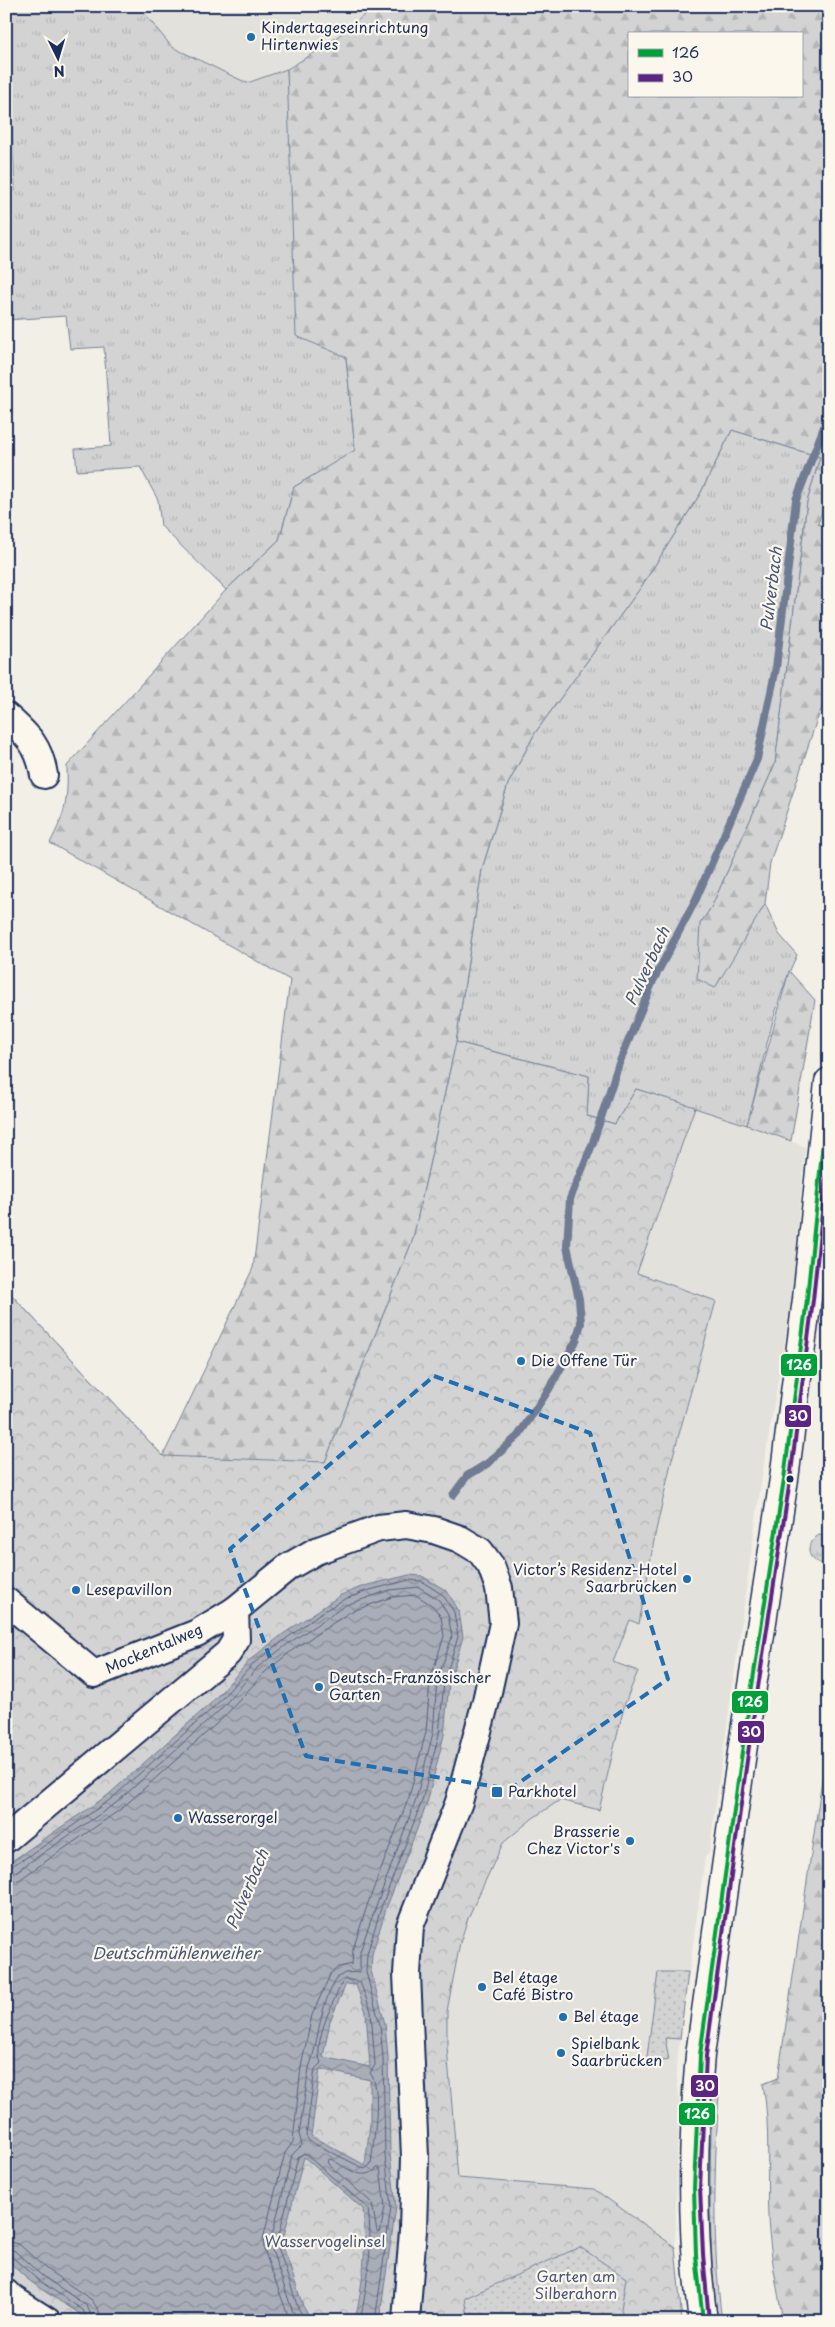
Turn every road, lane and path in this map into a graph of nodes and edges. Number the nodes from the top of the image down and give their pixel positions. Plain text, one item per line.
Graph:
1 (6, 716) edge
2 (44, 775) dead end
3 (829, 1082) edge
4 (6, 1601) edge
5 (235, 1610) junction
6 (6, 1840) edge
7 (6, 2293) edge
8 (47, 2321) edge
9 (406, 2321) edge
10 (703, 2321) edge

1 - 2 street
3 - 10 main road
4 - 5 street, Mockentalweg
5 - 6 street
5 - 9 street
7 - 8 street

